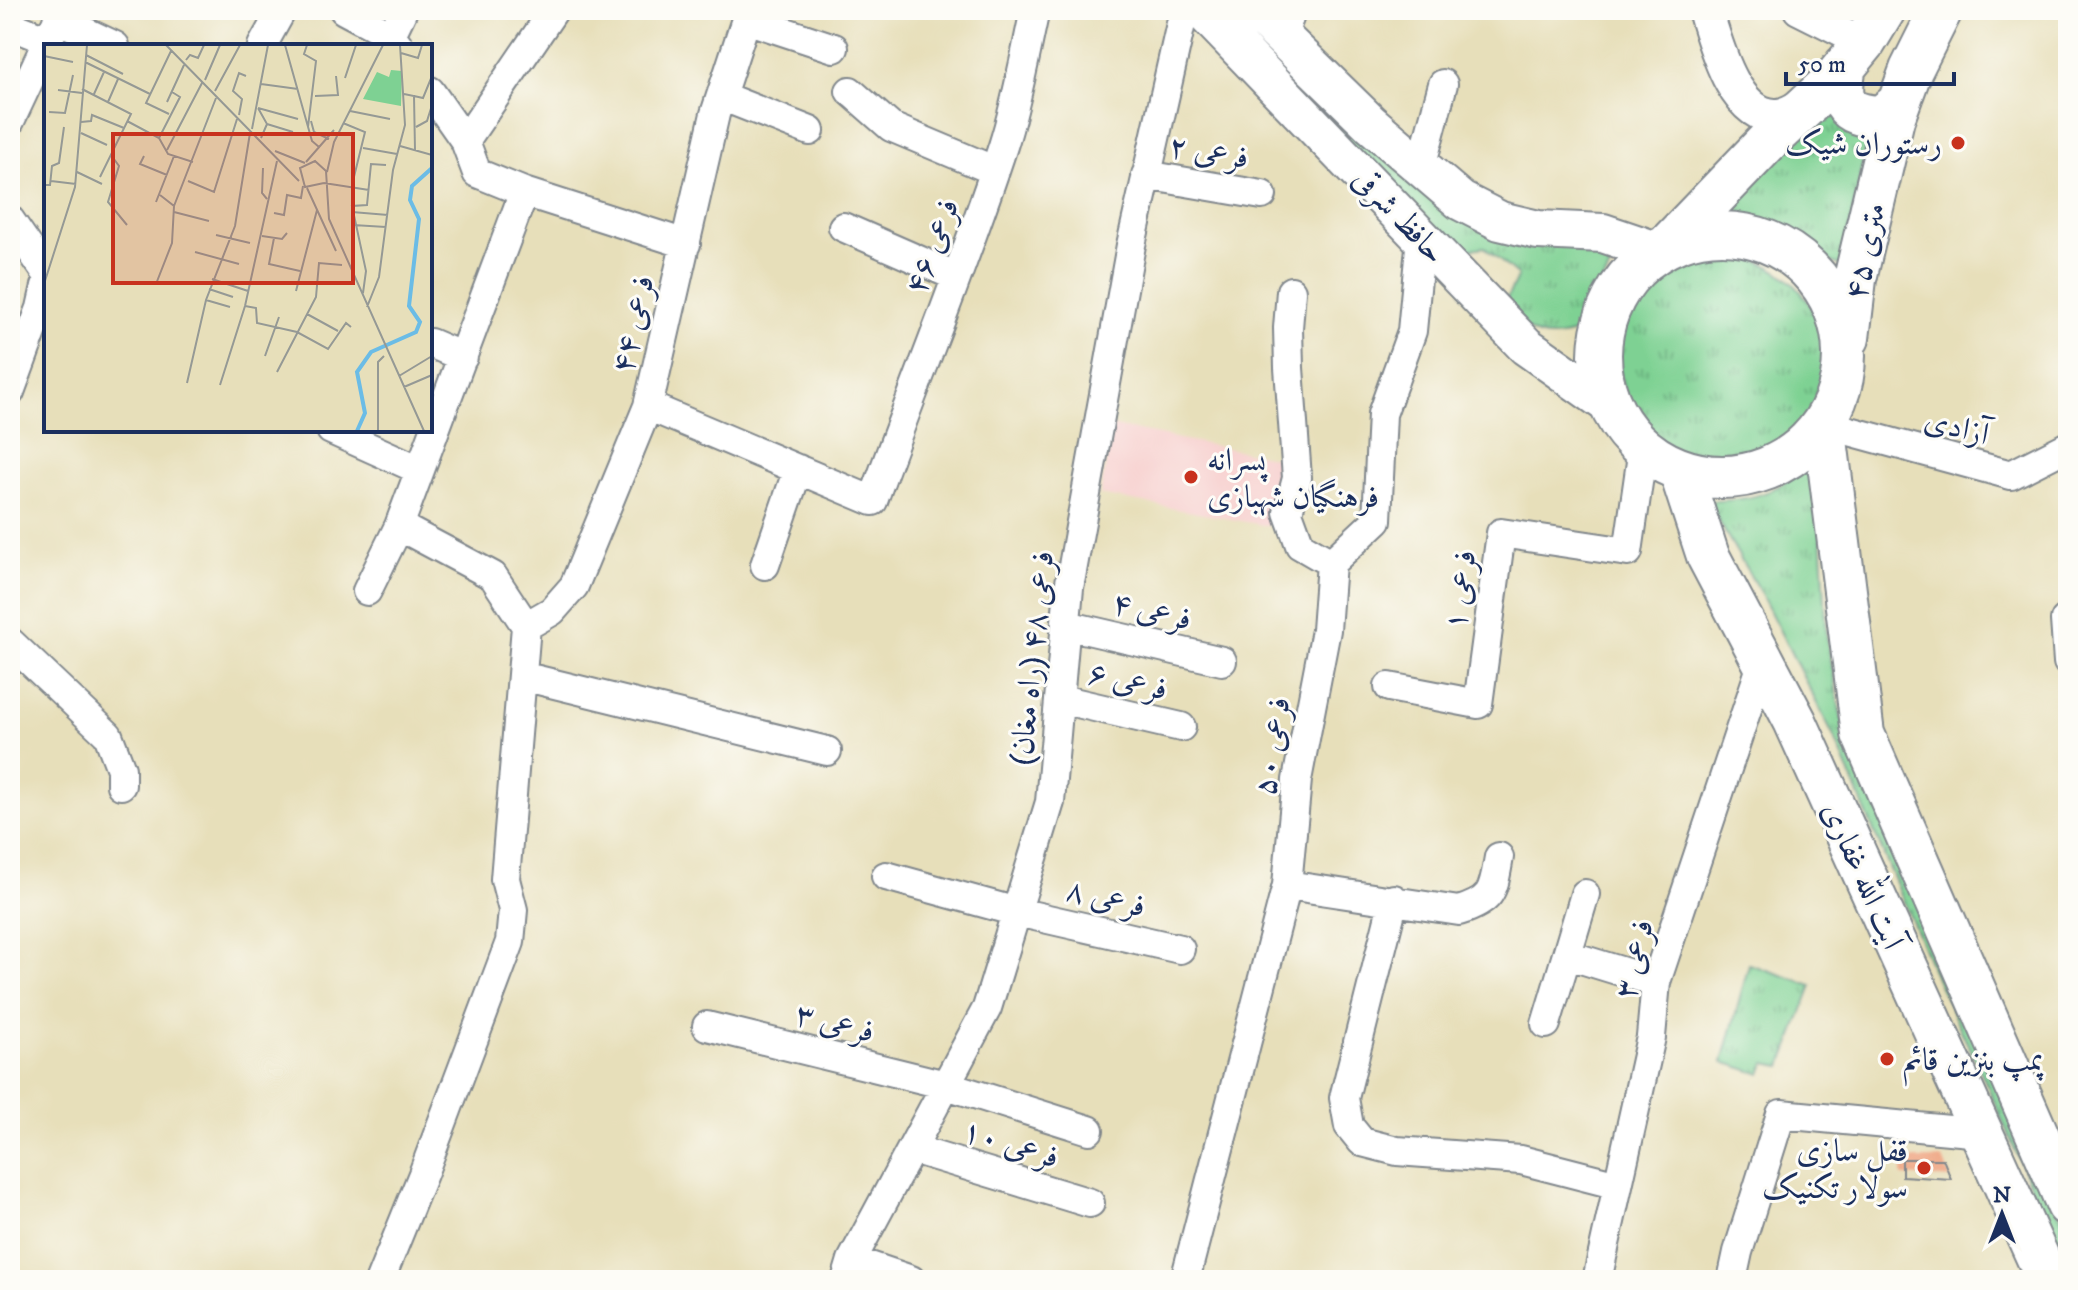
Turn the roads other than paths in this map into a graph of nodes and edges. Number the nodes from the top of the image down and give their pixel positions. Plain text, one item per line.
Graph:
1 (282, 10) edge
2 (344, 10) edge
3 (554, 10) edge
4 (1035, 10) edge
5 (1184, 10) edge
6 (1202, 10) edge
7 (1254, 10) edge
8 (1705, 10) edge
9 (1798, 10) edge
10 (1941, 10) edge
11 (748, 14) edge
12 (56, 23) edge
13 (1287, 23) edge
14 (10, 25) edge
15 (398, 30) edge
16 (1864, 40) edge
17 (46, 44) edge
18 (110, 44) edge
19 (263, 44) edge
20 (834, 48) dead end
21 (44, 49) edge
22 (1443, 84) dead end
23 (850, 91) dead end
24 (432, 94) edge
25 (721, 96) junction
26 (1810, 101) junction
27 (1898, 104) junction
28 (10, 121) edge
29 (810, 131) dead end
30 (465, 141) junction
31 (1421, 167) junction
32 (993, 170) junction
33 (1146, 175) junction
34 (524, 192) junction
35 (1262, 195) dead end
36 (10, 220) edge
37 (843, 227) dead end
38 (1421, 237) junction
39 (686, 244) junction
40 (1663, 249) junction
41 (44, 269) edge
42 (955, 276) junction
43 (1291, 291) dead end
44 (44, 295) edge
45 (432, 344) edge
46 (463, 357) junction
47 (1845, 359) junction
48 (10, 392) edge
49 (648, 406) junction
50 (1611, 406) junction
51 (1824, 424) junction
52 (335, 432) edge
53 (2068, 446) edge
54 (1643, 448) junction
55 (798, 469) junction
56 (420, 470) junction
57 (1680, 470) junction
58 (399, 526) junction
59 (1331, 563) junction
60 (765, 565) dead end
61 (367, 591) dead end
62 (2068, 619) edge
63 (1066, 625) junction
64 (526, 626) junction
65 (10, 642) edge
66 (1222, 661) dead end
67 (1763, 661) junction
68 (2068, 662) edge
69 (522, 676) junction
70 (1389, 687) dead end
71 (1060, 699) junction
72 (1181, 727) dead end
73 (827, 751) dead end
74 (121, 785) dead end
75 (1499, 857) dead end
76 (886, 876) dead end
77 (1287, 885) junction
78 (1585, 894) dead end
79 (1394, 899) junction
80 (1017, 912) junction
81 (1180, 949) dead end
82 (1568, 955) junction
83 (1656, 982) junction
84 (1546, 1024) dead end
85 (707, 1026) dead end
86 (946, 1085) junction
87 (1089, 1130) dead end
88 (1981, 1133) junction
89 (912, 1149) junction
90 (1618, 1185) junction
91 (1090, 1203) dead end
92 (2068, 1205) edge
93 (849, 1270) edge
94 (380, 1280) edge
95 (911, 1280) edge
96 (1185, 1280) edge
97 (1597, 1280) edge
98 (1732, 1280) edge
99 (2048, 1280) edge

1 - 19 street
2 - 15 street
3 - 30 street
4 - 32 street, فرعی ۴۶
5 - 33 street, فرعی ۴۸ (راه مغان)
6 - 38 main road, حافظ شرقی
7 - 13 main road, حافظ شرقی
8 - 26 street
9 - 16 street
10 - 27 main road, ۴۵ متری
11 - 20 street
11 - 25 street, فرعی ۴۴
12 - 14 street
12 - 17 street
12 - 18 street
13 - 31 main road, حافظ شرقی
16 - 26 main road
16 - 27 main road
21 - 28 street
22 - 31 street
23 - 32 street
24 - 30 street
25 - 29 street
25 - 39 street, فرعی ۴۴
26 - 40 main road
27 - 47 main road, ۴۵ متری
30 - 34 street
31 - 40 main road, حافظ شرقی
32 - 42 street, فرعی ۴۶
33 - 35 street, فرعی ۲
33 - 63 street, فرعی ۴۸ (راه مغان)
34 - 39 street
34 - 46 street
36 - 41 street
37 - 42 street
38 - 50 main road, حافظ شرقی
38 - 59 street
39 - 49 street, فرعی ۴۴
40 - 47 main road
40 - 50 main road
42 - 55 street, فرعی ۴۶
43 - 59 street
44 - 48 street
45 - 46 street
46 - 56 street
47 - 51 main road
49 - 55 street
49 - 64 street, فرعی ۴۴
50 - 54 main road
51 - 53 street, آزادی
51 - 57 main road
51 - 92 main road, آیت الله غفاری
52 - 56 street
54 - 57 main road
54 - 70 street, فرعی ۱
55 - 60 street
56 - 58 street
57 - 67 main road, آیت الله غفاری
58 - 61 street
58 - 64 street
59 - 77 street, فرعی ۵۰
62 - 68 street
63 - 66 street, فرعی ۴
63 - 71 street, فرعی ۴۸ (راه مغان)
64 - 69 street
65 - 74 street
67 - 83 street, فرعی ۳
67 - 88 main road, آیت الله غفاری
69 - 73 street
69 - 94 street
71 - 72 street, فرعی ۶
71 - 80 street, فرعی ۴۸ (راه مغان)
75 - 79 street
76 - 80 street
77 - 79 street
77 - 96 street, فرعی ۵۰
78 - 82 street
79 - 90 street
80 - 81 street, فرعی ۸
80 - 86 street, فرعی ۴۸ (راه مغان)
82 - 83 street
82 - 84 street
83 - 90 street, فرعی ۳
85 - 86 street, فرعی ۳
86 - 87 street, فرعی ۳
86 - 89 street, فرعی ۴۸ (راه مغان)
88 - 98 street
88 - 99 main road, آیت الله غفاری
89 - 91 street, فرعی ۱۰
89 - 93 street, فرعی ۴۸ (راه مغان)
90 - 97 street, فرعی ۳
93 - 95 street

